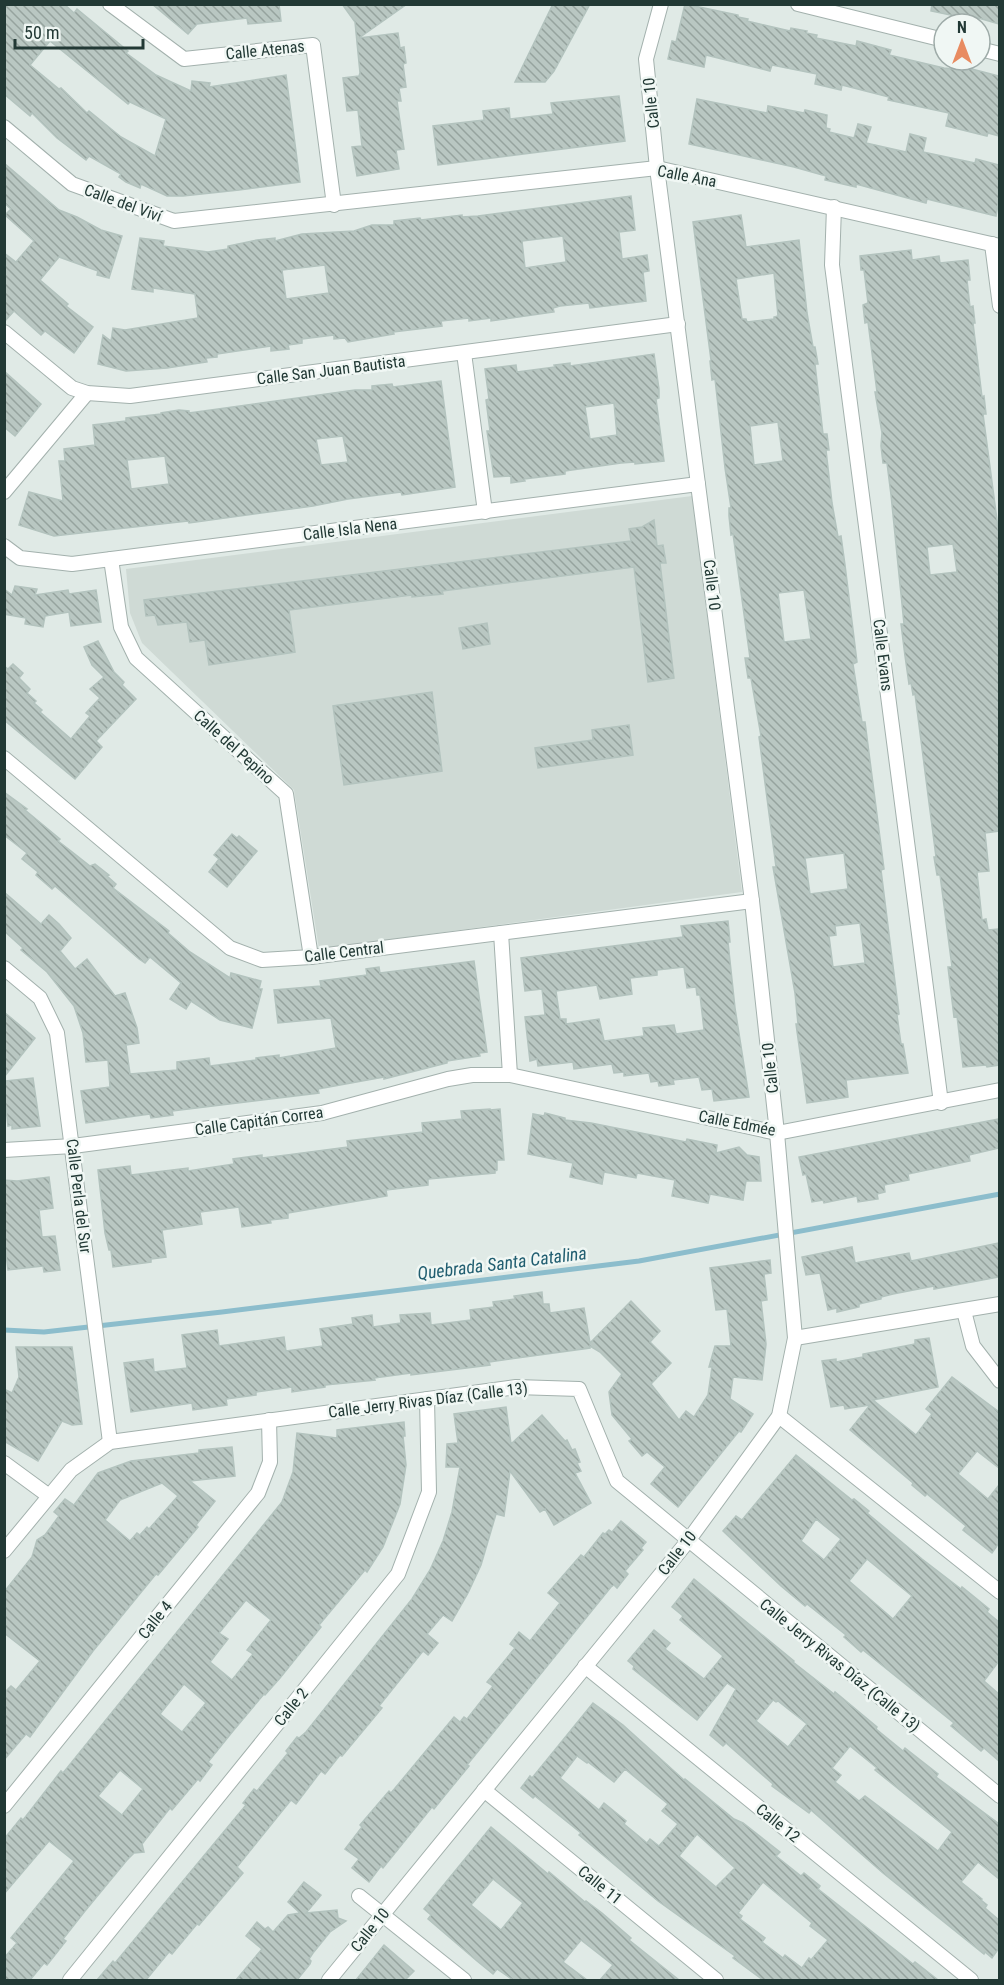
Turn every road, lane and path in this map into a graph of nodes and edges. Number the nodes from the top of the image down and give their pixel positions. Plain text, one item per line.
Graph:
1 (110, 4) edge
2 (661, 4) edge
3 (798, 4) edge
4 (932, 37) edge
5 (4, 127) edge
6 (657, 168) junction
7 (334, 205) junction
8 (834, 207) junction
9 (996, 245) edge
10 (999, 306) edge
11 (678, 324) junction
12 (4, 332) edge
13 (464, 353) junction
14 (87, 393) junction
15 (698, 484) junction
16 (4, 492) edge
17 (485, 512) junction
18 (4, 546) edge
19 (111, 559) junction
20 (4, 758) edge
21 (752, 901) junction
22 (501, 933) junction
23 (311, 957) junction
24 (4, 968) edge
25 (510, 1075) junction
26 (999, 1090) edge
27 (941, 1103) junction
28 (777, 1133) junction
29 (73, 1146) junction
30 (4, 1150) edge
31 (999, 1304) edge
32 (964, 1311) junction
33 (795, 1338) junction
34 (999, 1381) edge
35 (427, 1399) junction
36 (779, 1416) junction
37 (269, 1420) junction
38 (110, 1442) junction
39 (4, 1463) edge
40 (49, 1496) junction
41 (688, 1541) junction
42 (4, 1551) edge
43 (999, 1592) edge
44 (585, 1666) junction
45 (484, 1790) junction
46 (999, 1796) edge
47 (4, 1806) edge
48 (359, 1896) dead end
49 (383, 1915) junction
50 (69, 1980) edge
51 (329, 1980) edge
52 (464, 1980) edge
53 (716, 1980) edge
54 (971, 1980) edge

1 - 7 street, Calle Atenas
2 - 6 street, Calle 10
3 - 4 street
5 - 7 street, Calle del Viví
6 - 7 street, Calle Ana
6 - 8 street, Calle Ana
6 - 11 street, Calle 10
8 - 9 street, Calle Ana
8 - 27 street, Calle Evans
9 - 10 street
11 - 13 street, Calle San Juan Bautista
11 - 15 street, Calle 10
12 - 14 street, Calle San Juan Bautista
13 - 14 street, Calle San Juan Bautista
13 - 17 street
14 - 16 street
15 - 17 street, Calle Isla Nena
15 - 21 street, Calle 10
17 - 19 street, Calle Isla Nena
18 - 19 street, Calle Isla Nena
19 - 23 street, Calle del Pepino
20 - 23 street, Calle Central
21 - 22 street, Calle Central
21 - 28 street, Calle 10
22 - 23 street, Calle Central
22 - 25 street
24 - 29 street, Calle Perla del Sur
25 - 28 street, Calle Edmée
25 - 29 street, Calle Capitán Correa
26 - 27 street, Calle Edmée
27 - 28 street, Calle Edmée
28 - 33 street, Calle 10
29 - 30 street, Calle Capitán Correa
29 - 38 street, Calle Perla del Sur
31 - 32 street
32 - 33 street
32 - 34 street
33 - 36 street, Calle 10
35 - 37 street, Calle Jerry Rivas Díaz (Calle 13)
35 - 41 street, Calle Jerry Rivas Díaz (Calle 13)
35 - 50 street, Calle 2
36 - 41 street, Calle 10
36 - 43 street
37 - 38 street, Calle Jerry Rivas Díaz (Calle 13)
37 - 47 street, Calle 4
38 - 40 street, Calle Jerry Rivas Díaz (Calle 13)
39 - 40 street
40 - 42 street, Calle Jerry Rivas Díaz (Calle 13)
41 - 44 street, Calle 10
41 - 46 street, Calle Jerry Rivas Díaz (Calle 13)
44 - 45 street, Calle 10
44 - 54 street, Calle 12
45 - 49 street, Calle 10
45 - 53 street, Calle 11
48 - 49 street
49 - 51 street, Calle 10
49 - 52 street

